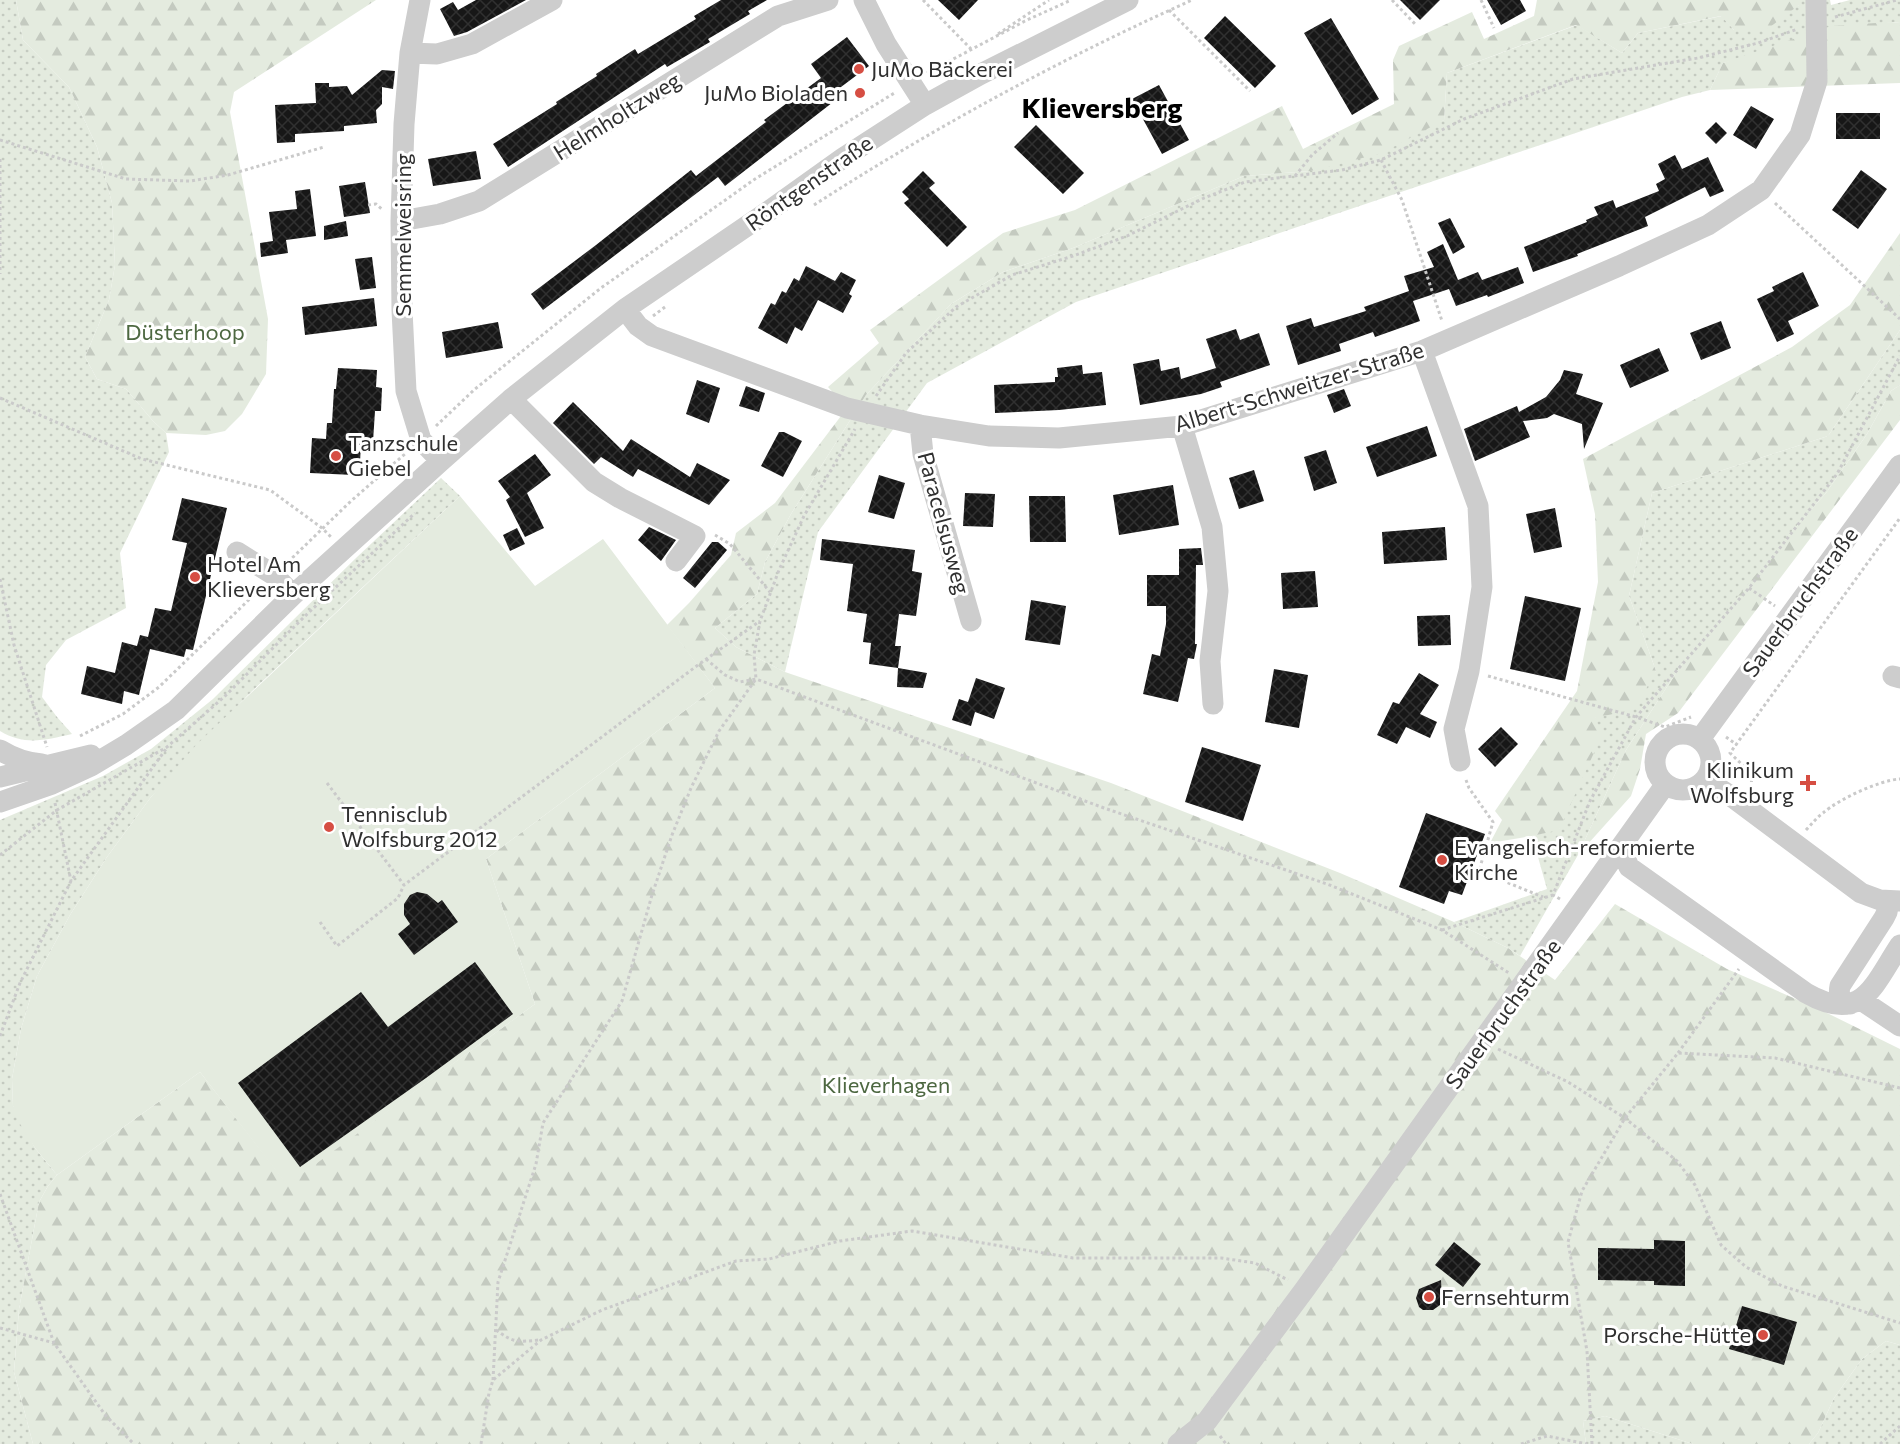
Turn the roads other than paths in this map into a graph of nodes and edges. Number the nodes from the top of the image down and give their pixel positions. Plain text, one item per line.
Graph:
1 (420, 0) edge
2 (552, 0) edge
3 (828, 0) edge
4 (864, 0) edge
5 (1128, 0) edge
6 (1816, 0) edge
7 (410, 53) junction
8 (925, 105) junction
9 (401, 221) junction
10 (625, 309) junction
11 (1422, 351) junction
12 (511, 399) junction
13 (920, 425) junction
14 (1182, 426) junction
15 (441, 461) junction
16 (1900, 465) edge
17 (237, 552) dead end
18 (676, 561) dead end
19 (293, 595) junction
20 (971, 621) dead end
21 (1213, 704) dead end
22 (159, 722) junction
23 (1700, 740) junction
24 (0, 750) edge
25 (1460, 761) road end
26 (49, 765) junction
27 (0, 777) edge
28 (1706, 780) junction
29 (1665, 785) junction
30 (40, 788) junction
31 (0, 802) edge
32 (0, 808) edge
33 (1626, 841) junction
34 (1894, 901) edge
35 (1900, 945) edge
36 (1855, 1002) junction
37 (1900, 1026) edge
38 (1178, 1444) edge

1 - 7 street, Semmelweisring
2 - 7 street
3 - 9 street, Helmholtzweg
4 - 8 street
5 - 8 street, Röntgenstraße
6 - 11 street, Albert-Schweitzer-Straße
7 - 9 street, Semmelweisring
8 - 10 street, Röntgenstraße
9 - 15 street, Semmelweisring
10 - 12 street, Röntgenstraße
10 - 13 street, Albert-Schweitzer-Straße
11 - 14 street, Albert-Schweitzer-Straße
11 - 25 street
12 - 15 street, Röntgenstraße
12 - 18 street
13 - 14 street, Albert-Schweitzer-Straße
13 - 20 street, Paracelsusweg
14 - 21 street
15 - 19 street, Röntgenstraße
16 - 23 street, Sauerbruchstraße
17 - 19 street
19 - 22 street, Röntgenstraße
22 - 26 street, Röntgenstraße
22 - 30 street, Röntgenstraße
23 - 28 street
23 - 29 street
24 - 26 street
26 - 27 street, Röntgenstraße
28 - 29 street
28 - 34 street
29 - 33 street, Sauerbruchstraße
30 - 31 street, Röntgenstraße
30 - 32 street
33 - 36 street
33 - 38 street, Sauerbruchstraße
34 - 36 street
35 - 36 street
36 - 37 street

